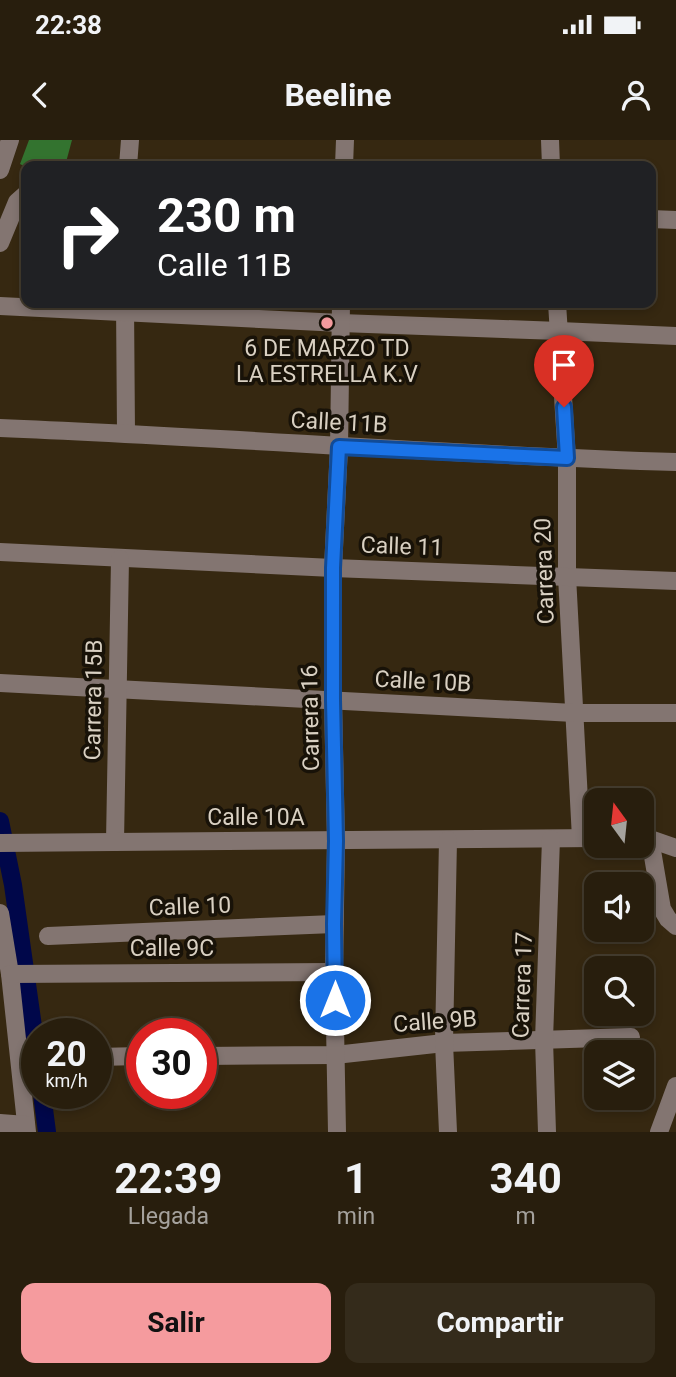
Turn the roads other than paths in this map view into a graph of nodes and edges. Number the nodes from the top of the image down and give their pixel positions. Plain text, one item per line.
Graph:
1 (10, 140) edge
2 (130, 140) edge
3 (345, 140) edge
4 (550, 140) edge
5 (128, 161) edge
6 (344, 161) edge
7 (551, 161) edge
8 (0, 170) edge
9 (21, 198) edge
10 (656, 219) edge
11 (676, 220) edge
12 (0, 243) edge
13 (0, 306) edge
14 (21, 306) edge
15 (125, 308) edge
16 (138, 308) edge
17 (341, 308) edge
18 (557, 308) edge
19 (341, 323) junction
20 (559, 331) junction
21 (676, 337) edge
22 (0, 428) edge
23 (126, 433) junction
24 (339, 447) junction
25 (567, 458) junction
26 (676, 462) edge
27 (0, 552) edge
28 (120, 559) junction
29 (333, 568) junction
30 (568, 576) junction
31 (676, 581) edge
32 (0, 683) edge
33 (118, 689) junction
34 (333, 700) junction
35 (574, 713) junction
36 (676, 713) edge
37 (584, 796) edge
38 (584, 838) edge
39 (448, 839) junction
40 (551, 839) junction
41 (336, 841) junction
42 (654, 841) edge
43 (115, 842) junction
44 (6, 843) edge
45 (676, 848) edge
46 (651, 858) edge
47 (0, 913) edge
48 (334, 924) junction
49 (676, 926) edge
50 (48, 936) dead end
51 (334, 972) junction
52 (20, 974) junction
53 (9, 1032) edge
54 (631, 1037) dead end
55 (544, 1040) junction
56 (444, 1043) junction
57 (21, 1047) edge
58 (335, 1055) junction
59 (217, 1056) edge
60 (676, 1086) edge
61 (28, 1109) edge
62 (0, 1123) edge
63 (27, 1129) edge
64 (337, 1132) edge
65 (448, 1132) edge
66 (547, 1132) edge
67 (659, 1132) edge

1 - 8 street
2 - 5 street
3 - 6 street
4 - 7 street
9 - 12 street
10 - 11 street
13 - 14 street
15 - 23 street
16 - 19 street
17 - 19 street, Carrera 16
18 - 20 street, Carrera 20
19 - 20 street
19 - 24 street, Carrera 16
20 - 21 street
20 - 25 street, Carrera 20
22 - 23 street, Calle 11B
23 - 24 street, Calle 11B
24 - 25 street, Calle 11B
24 - 29 street, Carrera 16
25 - 26 street, Calle 11B
25 - 30 street, Carrera 20
27 - 28 street, Calle 11
28 - 29 street, Calle 11
28 - 33 street, Carrera 15B
29 - 30 street, Calle 11
29 - 34 street, Carrera 16
30 - 31 street, Calle 11
30 - 35 street, Carrera 20
32 - 33 street, Calle 10B
33 - 34 street, Calle 10B
33 - 43 street, Carrera 15B
34 - 35 street, Calle 10B
34 - 41 street, Carrera 16
35 - 36 street, Calle 10B
35 - 37 street, Carrera 20
38 - 40 street, Calle 10A
39 - 40 street, Calle 10A
39 - 41 street, Calle 10A
39 - 56 street
40 - 55 street, Carrera 17
41 - 43 street, Calle 10A
41 - 48 street, Carrera 16
42 - 45 street
43 - 44 street, Calle 10A
46 - 49 street
47 - 52 street
48 - 50 street, Calle 10
48 - 51 street, Carrera 16
51 - 52 street, Calle 9C
51 - 58 street, Carrera 16
52 - 53 street
53 - 57 street
54 - 55 street, Calle 9B
55 - 56 street, Calle 9B
55 - 66 street, Carrera 17
56 - 58 street, Calle 9B
56 - 65 street
58 - 59 street, Calle 9B
58 - 64 street, Carrera 16
60 - 67 street
61 - 63 street
62 - 63 street

